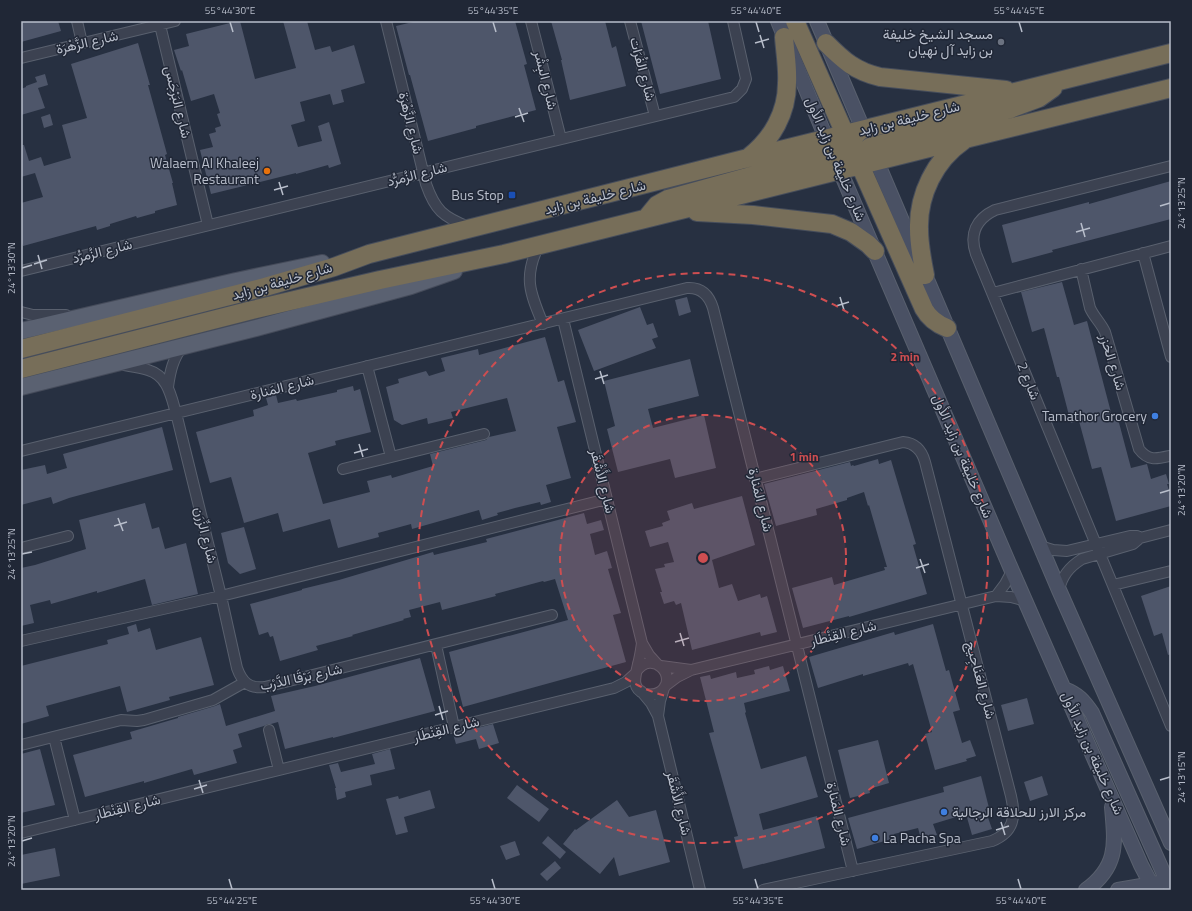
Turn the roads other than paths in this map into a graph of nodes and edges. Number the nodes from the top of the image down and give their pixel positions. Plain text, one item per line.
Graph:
1 (77, 21) edge
2 (176, 21) edge
3 (386, 21) edge
4 (531, 21) edge
5 (630, 21) edge
6 (733, 21) edge
7 (794, 21) edge
8 (817, 21) edge
9 (160, 25) junction
10 (781, 29) edge
11 (82, 43) junction
12 (826, 43) junction
13 (1171, 53) edge
14 (21, 58) edge
15 (1063, 80) junction
16 (1171, 88) edge
17 (1019, 92) junction
18 (655, 116) junction
19 (969, 138) junction
20 (561, 139) junction
21 (852, 150) junction
22 (748, 158) junction
23 (1171, 166) edge
24 (423, 173) junction
25 (674, 211) junction
26 (646, 218) junction
27 (208, 225) junction
28 (471, 228) junction
29 (539, 245) junction
30 (1171, 246) edge
31 (875, 251) junction
32 (1143, 253) junction
33 (369, 254) junction
34 (504, 254) junction
35 (1081, 269) junction
36 (21, 271) edge
37 (925, 275) junction
38 (993, 294) junction
39 (21, 312) edge
40 (86, 315) junction
41 (563, 319) junction
42 (543, 324) junction
43 (947, 328) junction
44 (21, 331) edge
45 (183, 346) junction
46 (21, 349) edge
47 (1171, 356) edge
48 (117, 363) junction
49 (367, 366) junction
50 (21, 369) edge
51 (21, 387) edge
52 (168, 387) junction
53 (176, 413) junction
54 (484, 434) dead end
55 (21, 450) edge
56 (392, 457) junction
57 (1170, 458) edge
58 (343, 469) dead end
59 (756, 479) junction
60 (607, 499) junction
61 (1171, 530) edge
62 (68, 536) dead end
63 (1140, 538) junction
64 (1096, 544) junction
65 (1040, 546) junction
66 (21, 548) edge
67 (1100, 554) junction
68 (1012, 571) junction
69 (1171, 571) edge
70 (1113, 585) junction
71 (1059, 590) junction
72 (221, 596) junction
73 (996, 596) junction
74 (1026, 601) junction
75 (961, 604) junction
76 (552, 615) dead end
77 (21, 641) edge
78 (642, 643) junction
79 (797, 644) junction
80 (436, 645) junction
81 (660, 665) junction
82 (691, 670) junction
83 (636, 672) junction
84 (245, 682) junction
85 (664, 687) junction
86 (614, 688) junction
87 (1064, 689) junction
88 (640, 691) junction
89 (658, 716) junction
90 (1171, 726) edge
91 (454, 727) junction
92 (269, 730) dead end
93 (54, 737) junction
94 (21, 745) edge
95 (279, 770) junction
96 (1111, 794) junction
97 (75, 820) junction
98 (1160, 820) junction
99 (1171, 830) edge
100 (21, 833) edge
101 (1171, 843) edge
102 (853, 871) junction
103 (1162, 885) edge
104 (700, 890) edge
105 (763, 890) edge
106 (1086, 890) edge
107 (1118, 890) edge

1 - 11 street
2 - 9 street, شارع الزَّهْرَة
3 - 24 street, شارع الزَّهْرَة
4 - 20 street, شارع البِشْر
5 - 18 street, شارع الفُرَات
6 - 18 street, شارع الزُمرُّد
7 - 21 highway
8 - 12 main road, شارع خليفة بن زايد الأول
9 - 11 street, شارع الزَّهْرَة
9 - 27 street, شارع البَرْجَس
10 - 21 main road, شارع خليفة بن زايد الأول
10 - 22 highway
11 - 14 street, شارع الزَّهْرَة
12 - 17 highway
12 - 21 main road, شارع خليفة بن زايد الأول
13 - 15 highway, شارع خليفة بن زايد
15 - 17 highway, شارع خليفة بن زايد
15 - 21 highway
16 - 19 highway, شارع خليفة بن زايد
17 - 21 highway, شارع خليفة بن زايد
18 - 20 street, شارع الزُمرُّد
19 - 21 highway, شارع خليفة بن زايد
19 - 37 highway
20 - 24 street, شارع الزُمرُّد
21 - 22 highway, شارع خليفة بن زايد
21 - 25 highway, شارع خليفة بن زايد
21 - 26 highway
21 - 31 main road, شارع خليفة بن زايد الأول
21 - 37 main road, شارع خليفة بن زايد الأول
21 - 43 highway
22 - 28 highway, شارع خليفة بن زايد
23 - 38 street, شارع 2
24 - 27 street, شارع الزُمرُّد
24 - 28 street, شارع الزَّهْرَة
25 - 26 highway, شارع خليفة بن زايد
25 - 31 highway
26 - 29 highway, شارع خليفة بن زايد
27 - 36 street, شارع الزُمرُّد
28 - 33 highway, شارع خليفة بن زايد
29 - 34 highway, شارع خليفة بن زايد
29 - 42 street
30 - 32 street
31 - 68 main road, شارع خليفة بن زايد الأول
32 - 35 street
32 - 47 street
33 - 40 main road
33 - 46 highway, شارع خليفة بن زايد
34 - 45 main road
34 - 50 highway, شارع خليفة بن زايد
35 - 38 street
35 - 57 street, شارع الخزر
37 - 43 main road, شارع خليفة بن زايد الأول
38 - 64 street, شارع 2
39 - 40 street
40 - 44 main road
41 - 42 street, شارع المَنارة
41 - 59 street, شارع المَنارة
41 - 60 street, شارع الأَشْقَر
42 - 49 street, شارع المَنارة
43 - 65 main road, شارع خليفة بن زايد الأول
45 - 48 main road
45 - 52 street, شارع الزِّرَن
48 - 51 main road
48 - 52 street, شارع الزِّرَن
49 - 53 street, شارع المَنارة
49 - 56 street
52 - 53 street, شارع الزِّرَن
53 - 55 street, شارع المَنارة
53 - 72 street, شارع الزِّرَن
54 - 56 street
56 - 58 street
59 - 75 street, شارع العَنَاجِيج
59 - 79 street, شارع المَنارة
60 - 72 street
60 - 78 street, شارع الأَشْقَر
61 - 63 street
62 - 66 street
63 - 64 street
63 - 67 street
64 - 65 street
64 - 67 street, شارع 2
65 - 71 main road, شارع خليفة بن زايد الأول
67 - 70 street, شارع 2
67 - 71 street
68 - 73 street
68 - 74 main road, شارع خليفة بن زايد الأول
69 - 70 street
70 - 90 street, شارع 2
71 - 98 main road, شارع خليفة بن زايد الأول
72 - 77 street
72 - 84 street, شارع الزِّرَن
73 - 74 street, شارع القِنْطَار
73 - 75 street, شارع القِنْطَار
74 - 87 main road, شارع خليفة بن زايد الأول
75 - 79 street, شارع القِنْطَار
75 - 102 street, شارع العَنَاجِيج
76 - 80 street, شارع بَرْقَا الدَّرْب
78 - 81 street, شارع الأَشْقَر
78 - 83 street, شارع الأَشْقَر
79 - 82 street, شارع القِنْطَار
79 - 102 street, شارع المَنارة
80 - 84 street, شارع بَرْقَا الدَّرْب
80 - 91 street
81 - 82 street, شارع القِنْطَار
81 - 83 street
81 - 85 street
82 - 85 street, شارع القِنْطَار
83 - 86 street, شارع القِنْطَار
83 - 88 street
84 - 93 street, شارع بَرْقَا الدَّرْب
85 - 88 street
85 - 89 street, شارع الأَشْقَر
86 - 88 street, شارع القِنْطَار
86 - 91 street, شارع القِنْطَار
87 - 96 main road, شارع خليفة بن زايد الأول
87 - 103 main road
88 - 89 street, شارع الأَشْقَر
89 - 104 street, شارع الأَشْقَر
91 - 95 street, شارع القِنْطَار
92 - 95 street
93 - 94 street, شارع بَرْقَا الدَّرْب
93 - 97 street
95 - 97 street, شارع القِنْطَار
96 - 103 main road, شارع خليفة بن زايد الأول
96 - 106 main road
97 - 100 street, شارع القِنْطَار
98 - 99 main road
98 - 101 main road, شارع خليفة بن زايد الأول
102 - 105 street, شارع العَنَاجِيج
103 - 107 main road

